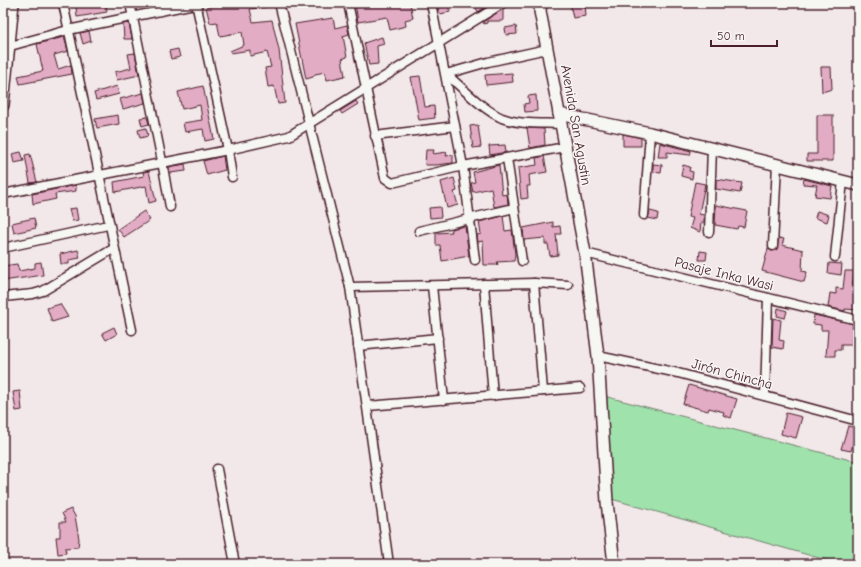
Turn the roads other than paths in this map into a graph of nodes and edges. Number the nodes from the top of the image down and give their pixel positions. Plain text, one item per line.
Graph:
1 (6, 3) edge
2 (14, 3) edge
3 (63, 3) edge
4 (130, 3) edge
5 (197, 3) edge
6 (279, 3) edge
7 (348, 3) edge
8 (431, 3) edge
9 (499, 4) edge
10 (539, 6) edge
11 (133, 17) junction
12 (68, 30) junction
13 (3, 31) edge
14 (439, 42) junction
15 (6, 47) edge
16 (547, 50) junction
17 (446, 74) junction
18 (365, 88) junction
19 (3, 105) edge
20 (560, 119) junction
21 (308, 124) junction
22 (455, 126) junction
23 (650, 133) junction
24 (375, 136) junction
25 (565, 147) junction
26 (712, 148) junction
27 (228, 150) junction
28 (507, 158) junction
29 (162, 161) junction
30 (777, 164) junction
31 (463, 166) junction
32 (99, 174) junction
33 (232, 177) dead end
34 (843, 181) junction
35 (858, 185) edge
36 (3, 194) edge
37 (170, 207) dead end
38 (514, 208) junction
39 (644, 215) dead end
40 (470, 218) junction
41 (108, 225) junction
42 (419, 231) dead end
43 (709, 232) dead end
44 (773, 246) dead end
45 (3, 248) edge
46 (113, 249) junction
47 (585, 253) junction
48 (835, 257) dead end
49 (475, 260) dead end
50 (522, 261) dead end
51 (534, 283) junction
52 (484, 284) junction
53 (568, 285) dead end
54 (432, 286) junction
55 (350, 287) junction
56 (3, 297) edge
57 (768, 298) junction
58 (858, 320) edge
59 (132, 330) dead end
60 (438, 338) junction
61 (358, 346) junction
62 (598, 356) junction
63 (580, 388) dead end
64 (543, 392) junction
65 (493, 396) junction
66 (765, 396) junction
67 (444, 400) junction
68 (368, 406) junction
69 (858, 421) edge
70 (217, 469) dead end
71 (234, 564) edge
72 (389, 564) edge
73 (614, 564) edge

1 - 13 street
2 - 15 street
3 - 12 street
4 - 11 street
5 - 11 street
5 - 27 street
6 - 21 street
7 - 18 street
8 - 14 street
9 - 14 street
10 - 16 street, Avenida San Agustin
11 - 12 street
11 - 29 street
12 - 15 street
12 - 32 street
14 - 17 street
14 - 18 street
15 - 19 street
16 - 17 street
16 - 20 street, Avenida San Agustin
17 - 20 street
17 - 22 street
18 - 21 street
18 - 24 street
20 - 23 street
20 - 25 street, Avenida San Agustin
21 - 27 street
21 - 55 street
22 - 24 street
22 - 31 street
23 - 26 street
23 - 39 street
24 - 31 street
25 - 28 street
25 - 47 street, Avenida San Agustin
26 - 30 street
26 - 43 street
27 - 29 street
27 - 33 street
28 - 31 street
28 - 38 street
29 - 32 street
29 - 37 street
30 - 34 street
30 - 44 street
31 - 40 street
32 - 36 street
32 - 41 street
34 - 35 street
34 - 48 street
38 - 40 street
38 - 50 street
40 - 42 street
40 - 49 street
41 - 45 street
41 - 46 street
46 - 56 street
46 - 59 street
47 - 57 street, Pasaje Inka Wasi
47 - 62 street, Avenida San Agustin
51 - 52 street
51 - 53 street
51 - 64 street
52 - 54 street
52 - 65 street
54 - 55 street
54 - 60 street
55 - 61 street
57 - 58 street, Pasaje Inka Wasi
57 - 66 street
60 - 61 street
60 - 67 street
61 - 68 street
62 - 66 street, Jirón Chincha
62 - 73 street, Avenida San Agustin
63 - 64 street
64 - 65 street
65 - 67 street
66 - 69 street, Jirón Chincha
67 - 68 street
68 - 72 street
70 - 71 street

